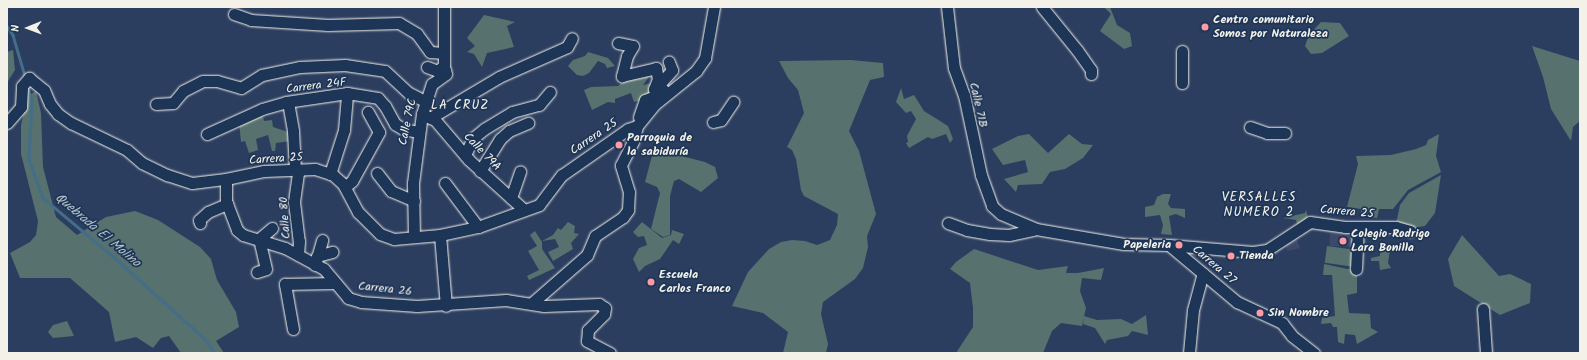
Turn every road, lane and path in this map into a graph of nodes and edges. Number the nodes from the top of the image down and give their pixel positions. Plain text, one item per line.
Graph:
1 (444, 7) edge
2 (714, 7) edge
3 (947, 7) edge
4 (1042, 7) edge
5 (234, 14) dead end
6 (572, 38) dead end
7 (618, 43) dead end
8 (1182, 51) dead end
9 (444, 52) junction
10 (669, 62) dead end
11 (427, 67) dead end
12 (438, 71) junction
13 (1090, 74) dead end
14 (1182, 83) dead end
15 (660, 90) junction
16 (550, 92) dead end
17 (347, 93) junction
18 (425, 101) junction
19 (288, 102) junction
20 (733, 102) dead end
21 (156, 104) dead end
22 (368, 112) dead end
23 (426, 116) junction
24 (638, 122) junction
25 (713, 122) dead end
26 (7, 123) edge
27 (528, 123) dead end
28 (1250, 127) dead end
29 (418, 132) junction
30 (1286, 133) dead end
31 (207, 134) dead end
32 (465, 155) junction
33 (295, 169) junction
34 (480, 171) junction
35 (520, 172) dead end
36 (378, 173) dead end
37 (330, 174) junction
38 (226, 179) junction
39 (445, 184) dead end
40 (345, 187) junction
41 (511, 198) junction
42 (414, 200) junction
43 (227, 204) junction
44 (523, 209) junction
45 (200, 223) dead end
46 (948, 223) dead end
47 (478, 227) junction
48 (1358, 227) junction
49 (272, 228) dead end
50 (1036, 229) junction
51 (1410, 231) dead end
52 (440, 235) junction
53 (414, 238) junction
54 (259, 239) junction
55 (322, 240) dead end
56 (1169, 245) junction
57 (332, 252) dead end
58 (298, 256) junction
59 (316, 260) junction
60 (1356, 270) dead end
61 (257, 272) dead end
62 (1203, 273) junction
63 (335, 281) junction
64 (532, 303) junction
65 (446, 306) junction
66 (1483, 309) dead end
67 (293, 329) dead end
68 (610, 353) edge
69 (1189, 353) edge
70 (1314, 353) edge
71 (1486, 353) edge

1 - 9 street, Calle 79C
2 - 15 street, Carrera 25
3 - 50 street, Calle 71B
4 - 13 street
5 - 9 street
6 - 23 street
7 - 15 street
8 - 14 street
9 - 12 street, Calle 79C
10 - 15 street
11 - 12 street
12 - 18 street, Calle 79C
15 - 24 street, Carrera 25
16 - 32 street
17 - 19 street, Carrera 24F
17 - 29 street, Carrera 24F
17 - 37 street
18 - 21 street
18 - 23 street, Calle 79C
19 - 31 street, Carrera 24F
19 - 33 street, Calle 80
20 - 25 street
22 - 40 street
23 - 29 street, Calle 79C
23 - 32 street, Calle 79A
24 - 44 street, Carrera 25
24 - 64 street
26 - 38 street, Carrera 25
27 - 34 street
28 - 30 street
29 - 42 street, Calle 79C
32 - 34 street, Calle 79A
33 - 37 street, Carrera 25
33 - 38 street, Carrera 25
33 - 58 street, Calle 80
34 - 41 street, Calle 79A
35 - 41 street
36 - 42 street
37 - 40 street, Carrera 25
38 - 43 street, Carrera 26
39 - 47 street
40 - 53 street, Carrera 25
41 - 44 street, Calle 79A
42 - 53 street, Calle 79C
43 - 45 street
43 - 54 street, Carrera 26
44 - 47 street, Carrera 25
46 - 50 street
47 - 52 street, Carrera 25
48 - 51 street, Carrera 25
48 - 56 street, Carrera 25
48 - 60 street
49 - 54 street
50 - 56 street
52 - 53 street, Carrera 25
52 - 65 street
54 - 58 street, Carrera 26
54 - 61 street
55 - 59 street
56 - 62 street, Carrera 27
57 - 59 street
58 - 59 street, Carrera 26
59 - 63 street, Carrera 26
62 - 69 street
62 - 70 street, Carrera 27
63 - 65 street, Carrera 26
63 - 67 street
64 - 65 street, Carrera 26
64 - 68 street, Carrera 26
66 - 71 street

